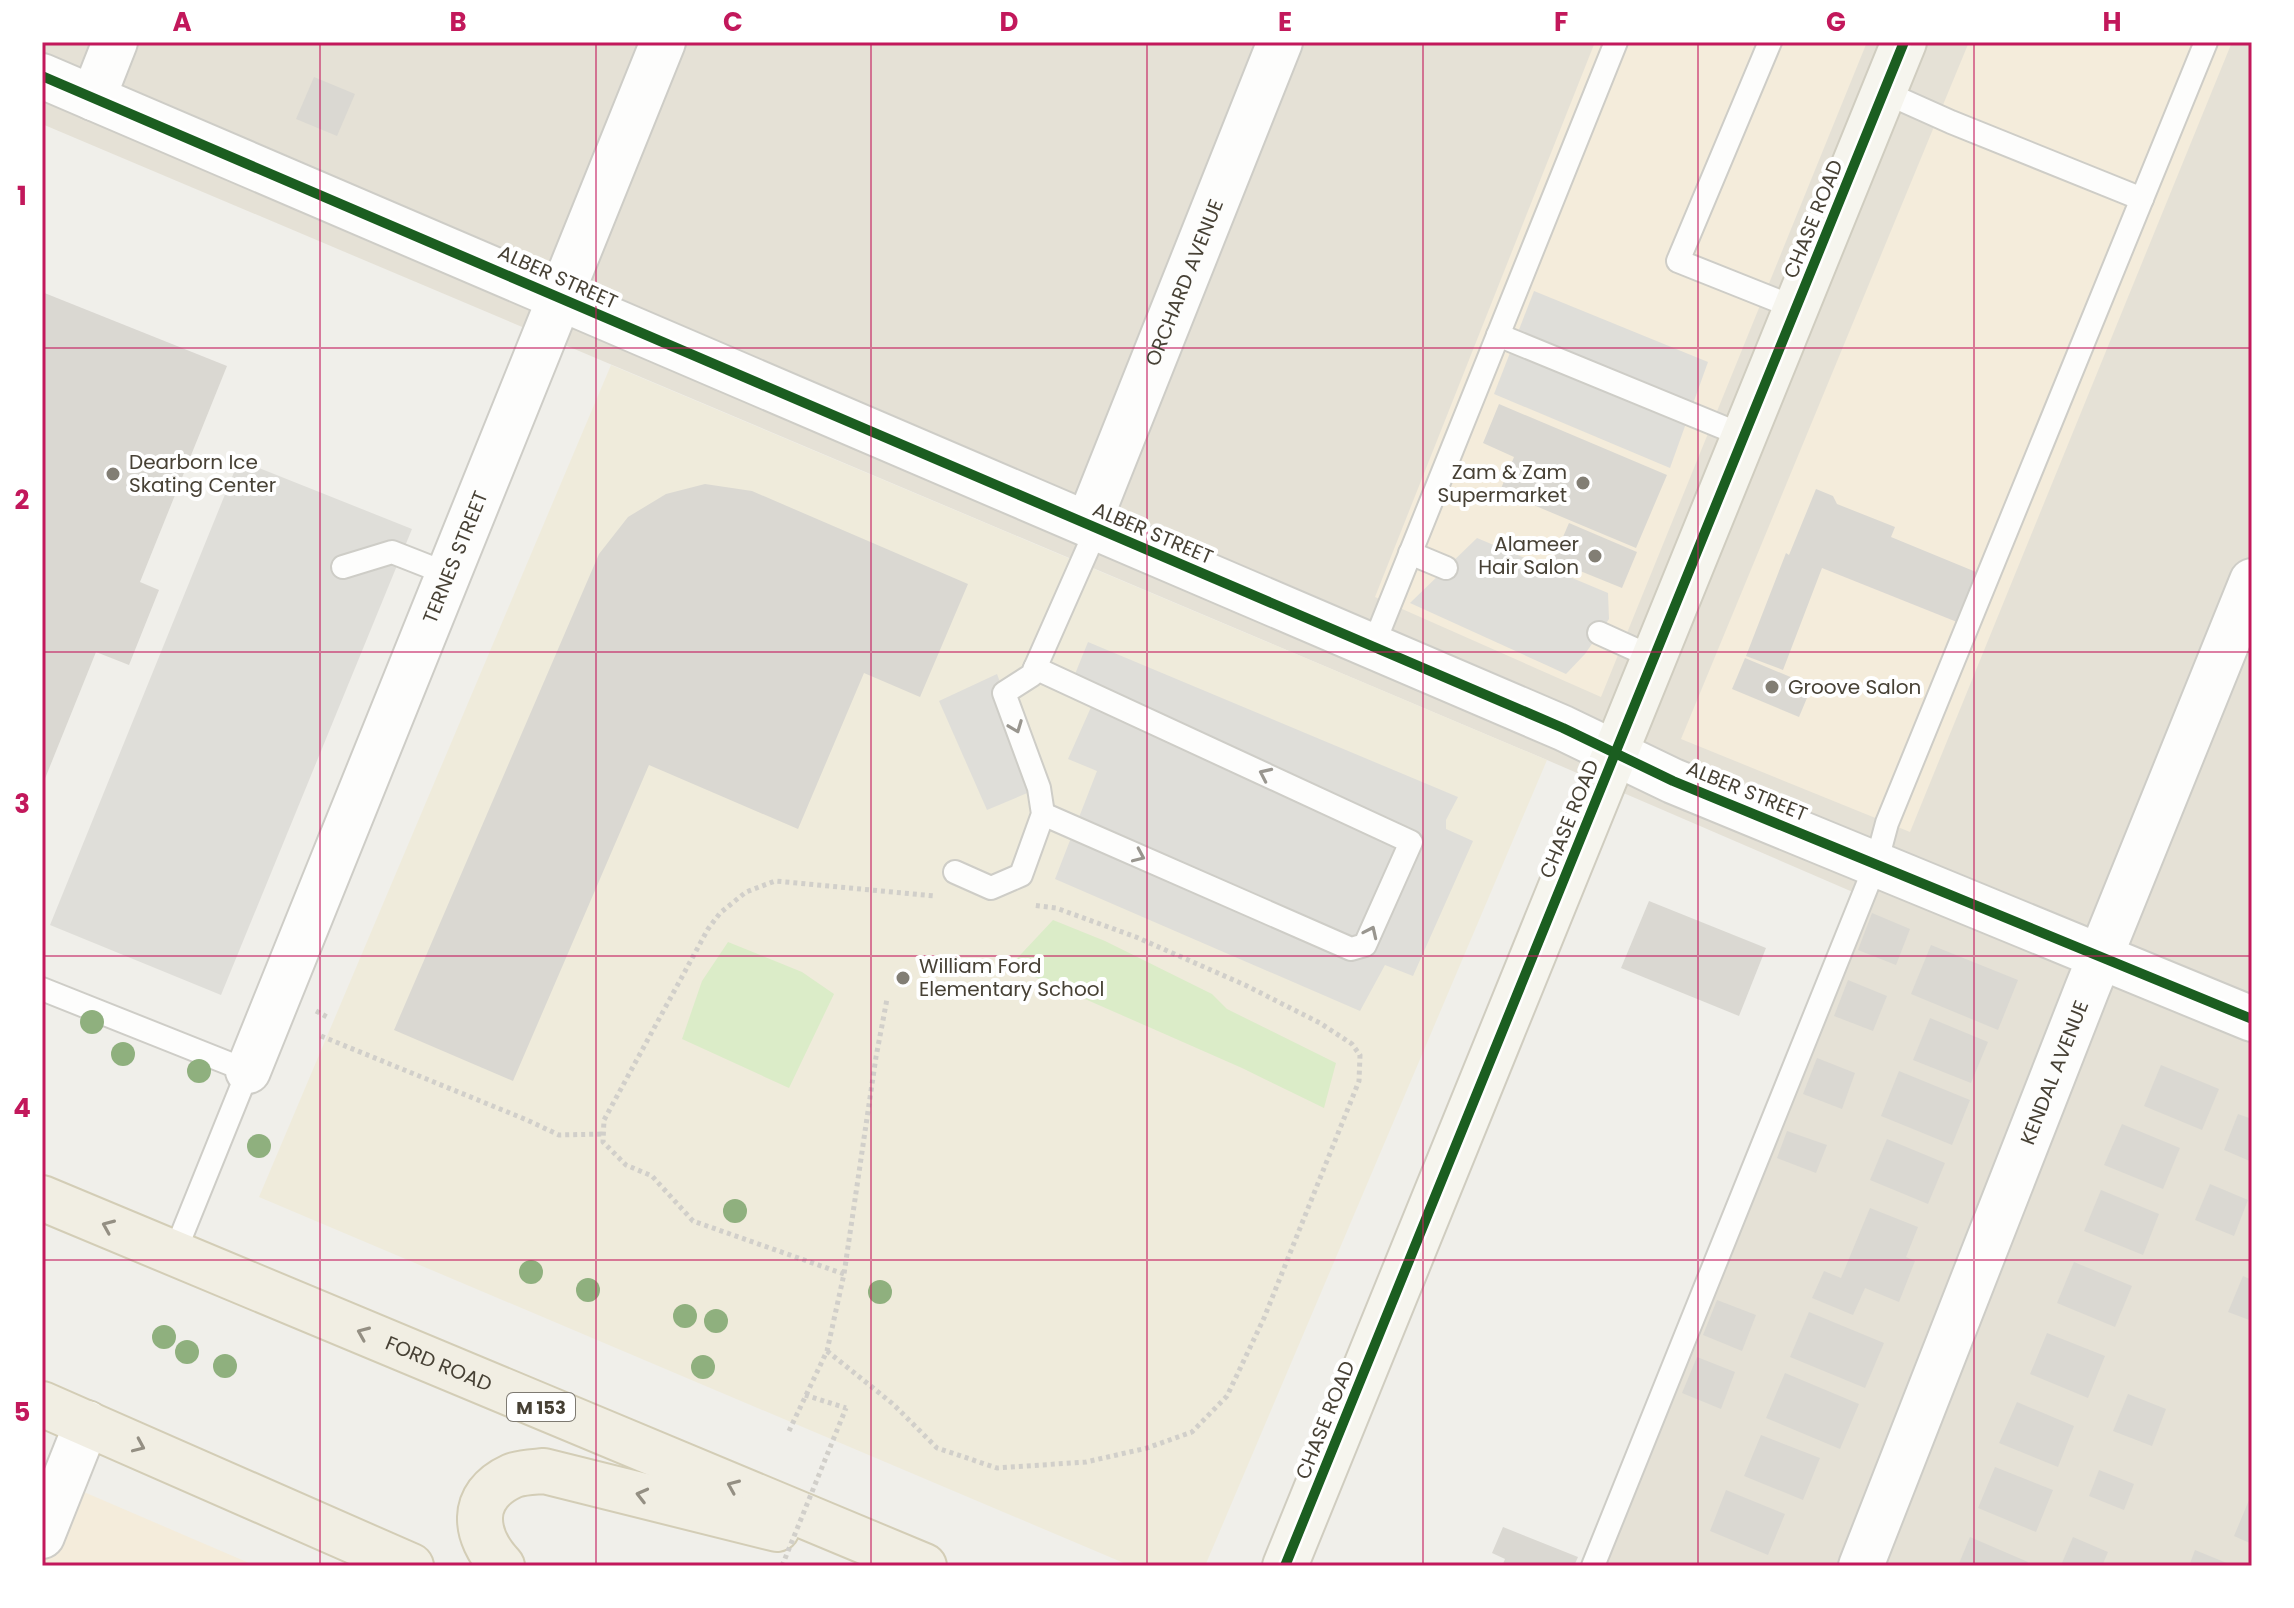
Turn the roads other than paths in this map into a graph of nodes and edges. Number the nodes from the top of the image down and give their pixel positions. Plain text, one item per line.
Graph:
1 (115, 42) edge
2 (663, 42) edge
3 (1280, 42) edge
4 (1616, 42) edge
5 (1770, 42) edge
6 (1904, 42) edge
7 (2206, 42) edge
8 (42, 76) edge
9 (1884, 92) junction
10 (93, 98) junction
11 (2142, 199) junction
12 (560, 297) junction
13 (1796, 308) junction
14 (1498, 335) junction
15 (1744, 436) junction
16 (1093, 526) junction
17 (1410, 553) junction
18 (343, 567) dead end
19 (1446, 568) dead end
20 (448, 574) junction
21 (2252, 581) edge
22 (1599, 633) dead end
23 (1373, 646) junction
24 (1654, 658) junction
25 (1035, 668) junction
26 (1615, 753) junction
27 (1043, 814) junction
28 (1876, 864) junction
29 (955, 872) dead end
30 (2100, 956) junction
31 (42, 989) edge
32 (2252, 1019) edge
33 (248, 1071) junction
34 (42, 1198) edge
35 (174, 1254) junction
36 (42, 1404) edge
37 (87, 1423) junction
38 (42, 1536) edge
39 (916, 1563) edge
40 (411, 1566) edge
41 (502, 1566) edge
42 (1285, 1566) edge
43 (1593, 1566) edge
44 (1861, 1566) edge

1 - 10 street
2 - 12 street, TERNES STREET
3 - 16 street, ORCHARD AVENUE
4 - 14 lane
5 - 13 lane
6 - 9 street, CHASE ROAD
7 - 11 lane
8 - 10 street, ALBER STREET
9 - 11 lane
9 - 13 street, CHASE ROAD
10 - 12 street, ALBER STREET
11 - 28 lane
12 - 16 street, ALBER STREET
12 - 20 street, TERNES STREET
13 - 15 street, CHASE ROAD
14 - 15 lane
14 - 17 lane
15 - 24 street, CHASE ROAD
16 - 23 street, ALBER STREET
16 - 25 lane
17 - 19 lane
17 - 23 lane
18 - 20 lane
20 - 33 street, TERNES STREET
21 - 30 street, KENDAL AVENUE
22 - 24 lane
23 - 26 street, ALBER STREET
24 - 26 street, CHASE ROAD
25 -> 27 lane
27 -> 25 lane
26 - 28 street, ALBER STREET
26 - 42 street, CHASE ROAD
27 - 29 lane
28 - 30 street, ALBER STREET
28 - 43 lane
30 - 32 street, ALBER STREET
30 - 44 street, KENDAL AVENUE
31 - 33 lane
33 - 35 lane
35 -> 34 main road, FORD ROAD / M 153
39 -> 35 main road, FORD ROAD / M 153
36 - 37 main road
37 - 38 street
37 -> 40 main road
39 -> 41 main road

